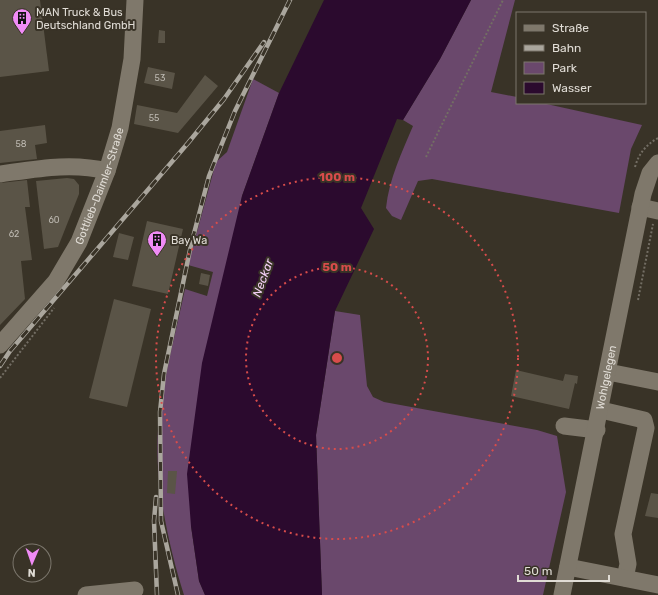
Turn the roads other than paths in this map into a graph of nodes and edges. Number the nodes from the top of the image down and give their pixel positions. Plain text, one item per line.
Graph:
1 (135, 0) edge
2 (658, 163) edge
3 (107, 171) junction
4 (0, 174) edge
5 (640, 207) junction
6 (658, 211) edge
7 (0, 345) edge
8 (608, 372) junction
9 (658, 382) edge
10 (601, 410) junction
11 (652, 425) edge
12 (564, 426) dead end
13 (596, 430) junction
14 (568, 567) junction
15 (625, 578) junction
16 (658, 585) edge
17 (135, 590) dead end
18 (86, 595) edge
19 (562, 595) edge

1 - 3 street, Gottlieb-Daimler-Straße
2 - 5 street, Wohlgelegen
3 - 4 street
3 - 7 street, Gottlieb-Daimler-Straße
5 - 6 street
5 - 8 street, Wohlgelegen
8 - 9 street
8 - 10 street, Wohlgelegen
10 - 11 street
10 - 13 street, Wohlgelegen
11 - 15 street
12 - 13 street
13 - 14 street, Wohlgelegen
14 - 15 street
14 - 19 street, Wohlgelegen
15 - 16 street
17 - 18 street

